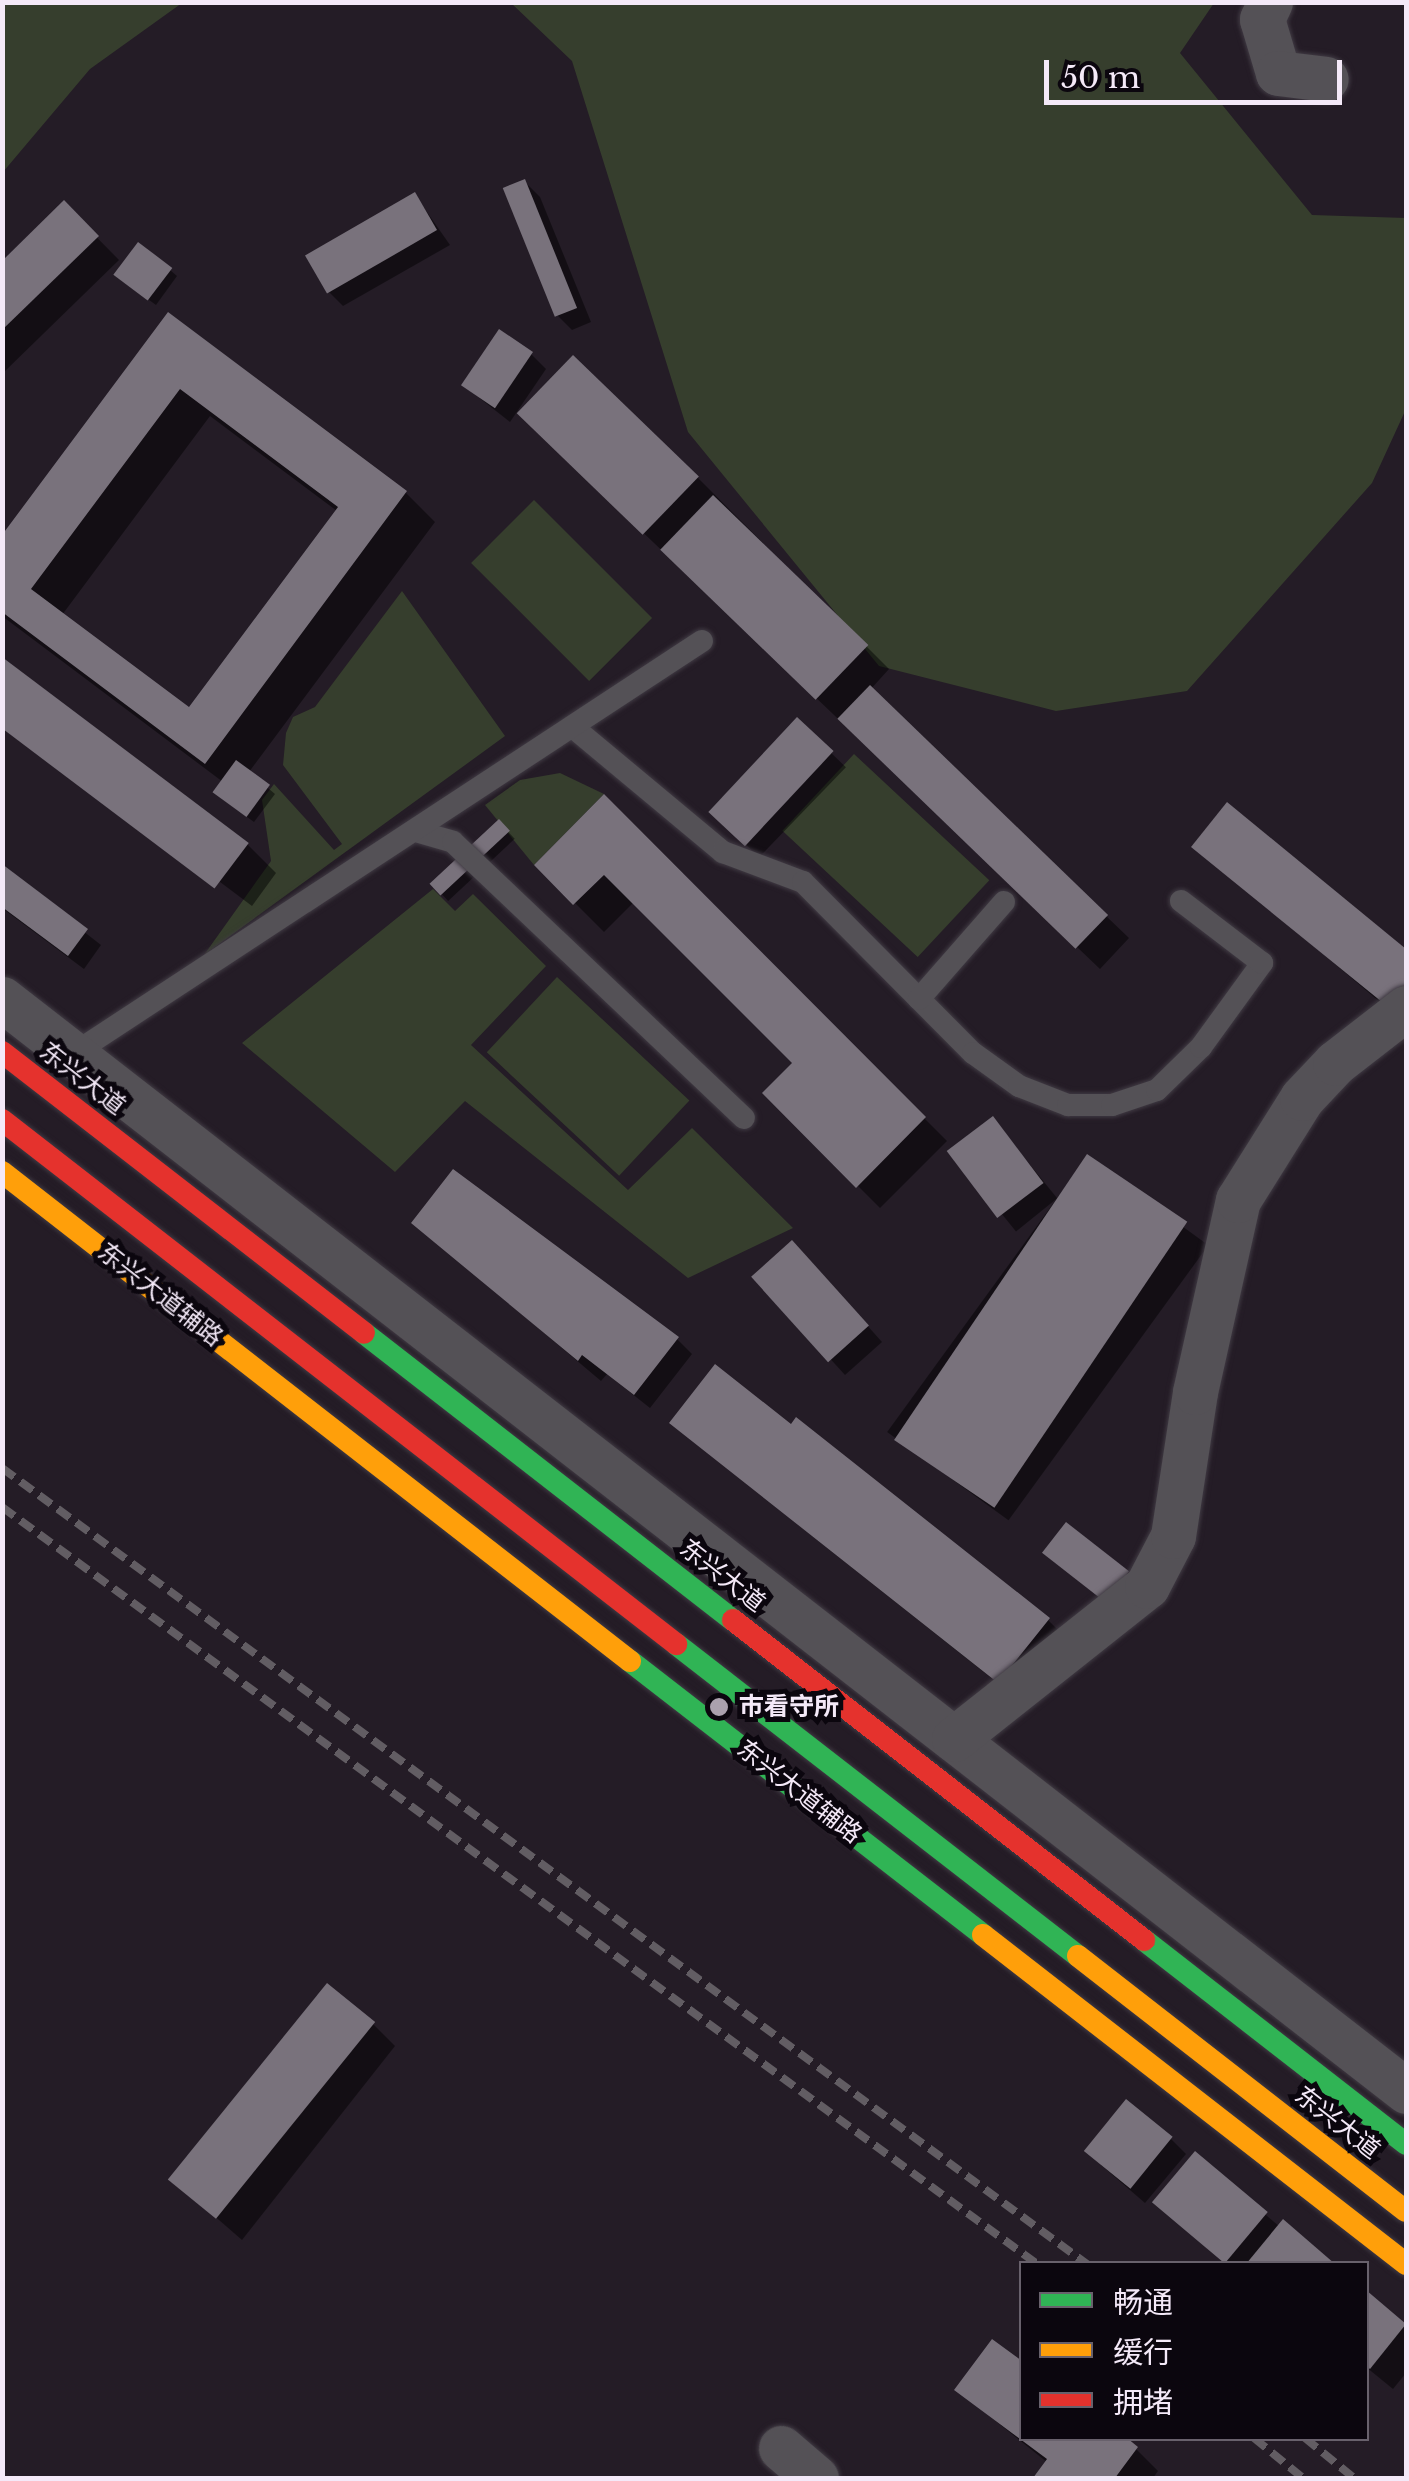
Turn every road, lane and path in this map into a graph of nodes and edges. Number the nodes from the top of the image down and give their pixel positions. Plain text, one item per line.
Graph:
1 (1270, 2) edge
2 (1326, 78) dead end
3 (702, 641) dead end
4 (574, 728) junction
5 (419, 832) junction
6 (1182, 901) dead end
7 (1004, 902) dead end
8 (2, 999) edge
9 (919, 999) junction
10 (1406, 1008) edge
11 (2, 1052) edge
12 (57, 1068) junction
13 (2, 1116) edge
14 (744, 1118) dead end
15 (2, 1172) edge
16 (364, 1280) junction
17 (288, 1368) junction
18 (420, 1377) junction
19 (604, 1520) junction
20 (708, 1548) junction
21 (954, 1739) junction
22 (830, 1763) junction
23 (1089, 1844) junction
24 (869, 1846) junction
25 (1125, 1925) junction
26 (1239, 2082) junction
27 (1406, 2091) edge
28 (1406, 2144) edge
29 (1287, 2172) junction
30 (1406, 2211) edge
31 (1406, 2264) edge
32 (782, 2448) dead end
33 (816, 2478) edge

1 - 2 street
3 - 4 lane
4 - 5 lane
4 - 9 lane
5 - 12 lane
5 - 14 lane
6 - 9 lane
7 - 9 lane
8 - 12 street
10 - 21 street
11 - 12 main road, 东兴大道
12 - 13 lane
12 - 16 street
12 - 18 main road, 东兴大道
13 - 17 main road, 东兴大道
15 - 17 main road, 东兴大道辅路
16 - 18 street
16 - 20 street
17 - 22 main road, 东兴大道
17 - 24 main road, 东兴大道辅路
18 - 19 main road, 东兴大道
19 - 20 street
19 - 25 main road, 东兴大道
20 - 21 street
21 - 23 street
22 - 24 street
22 - 26 main road, 东兴大道
23 - 25 street
23 - 27 street
24 - 29 main road, 东兴大道辅路
25 - 28 main road, 东兴大道
26 - 29 street
26 - 30 main road, 东兴大道
29 - 31 main road, 东兴大道辅路
32 - 33 street

